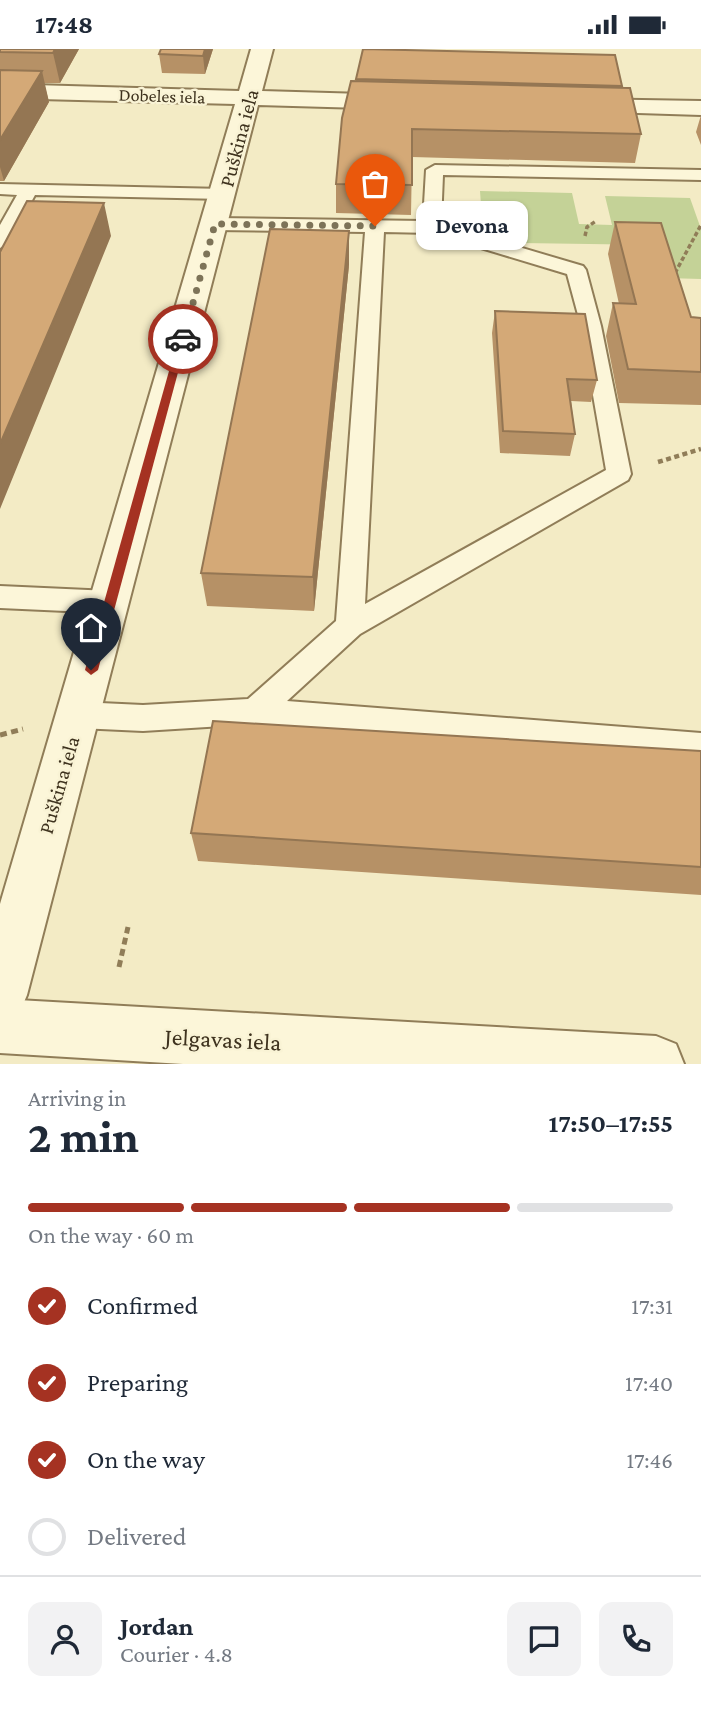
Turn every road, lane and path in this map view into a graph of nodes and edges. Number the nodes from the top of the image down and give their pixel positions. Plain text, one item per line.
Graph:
1 (262, 49) edge
2 (0, 91) edge
3 (250, 98) junction
4 (425, 102) edge
5 (563, 105) edge
6 (701, 108) edge
7 (701, 176) edge
8 (0, 189) edge
9 (29, 190) junction
10 (219, 209) junction
11 (701, 225) edge
12 (375, 226) junction
13 (432, 227) junction
14 (0, 242) edge
15 (673, 279) edge
16 (0, 597) edge
17 (110, 602) junction
18 (350, 626) junction
19 (255, 711) junction
20 (79, 715) junction
21 (701, 745) edge
22 (128, 927) dead end
23 (120, 967) dead end
24 (0, 995) edge
25 (0, 1026) edge
26 (656, 1064) edge

1 - 3 street, Puškina iela
2 - 3 street, Dobeles iela
3 - 4 street, Dobeles iela
3 - 10 street, Puškina iela
5 - 6 street
7 - 13 lane
8 - 9 lane
9 - 10 lane
9 - 14 lane
10 - 12 lane
10 - 17 street, Puškina iela
11 - 15 path
12 - 13 lane
12 - 18 lane
13 - 18 lane
16 - 17 lane
17 - 20 street, Puškina iela
18 - 19 lane
19 - 20 lane
19 - 21 lane
20 - 24 street, Puškina iela
22 - 23 path
25 - 26 street, Jelgavas iela

